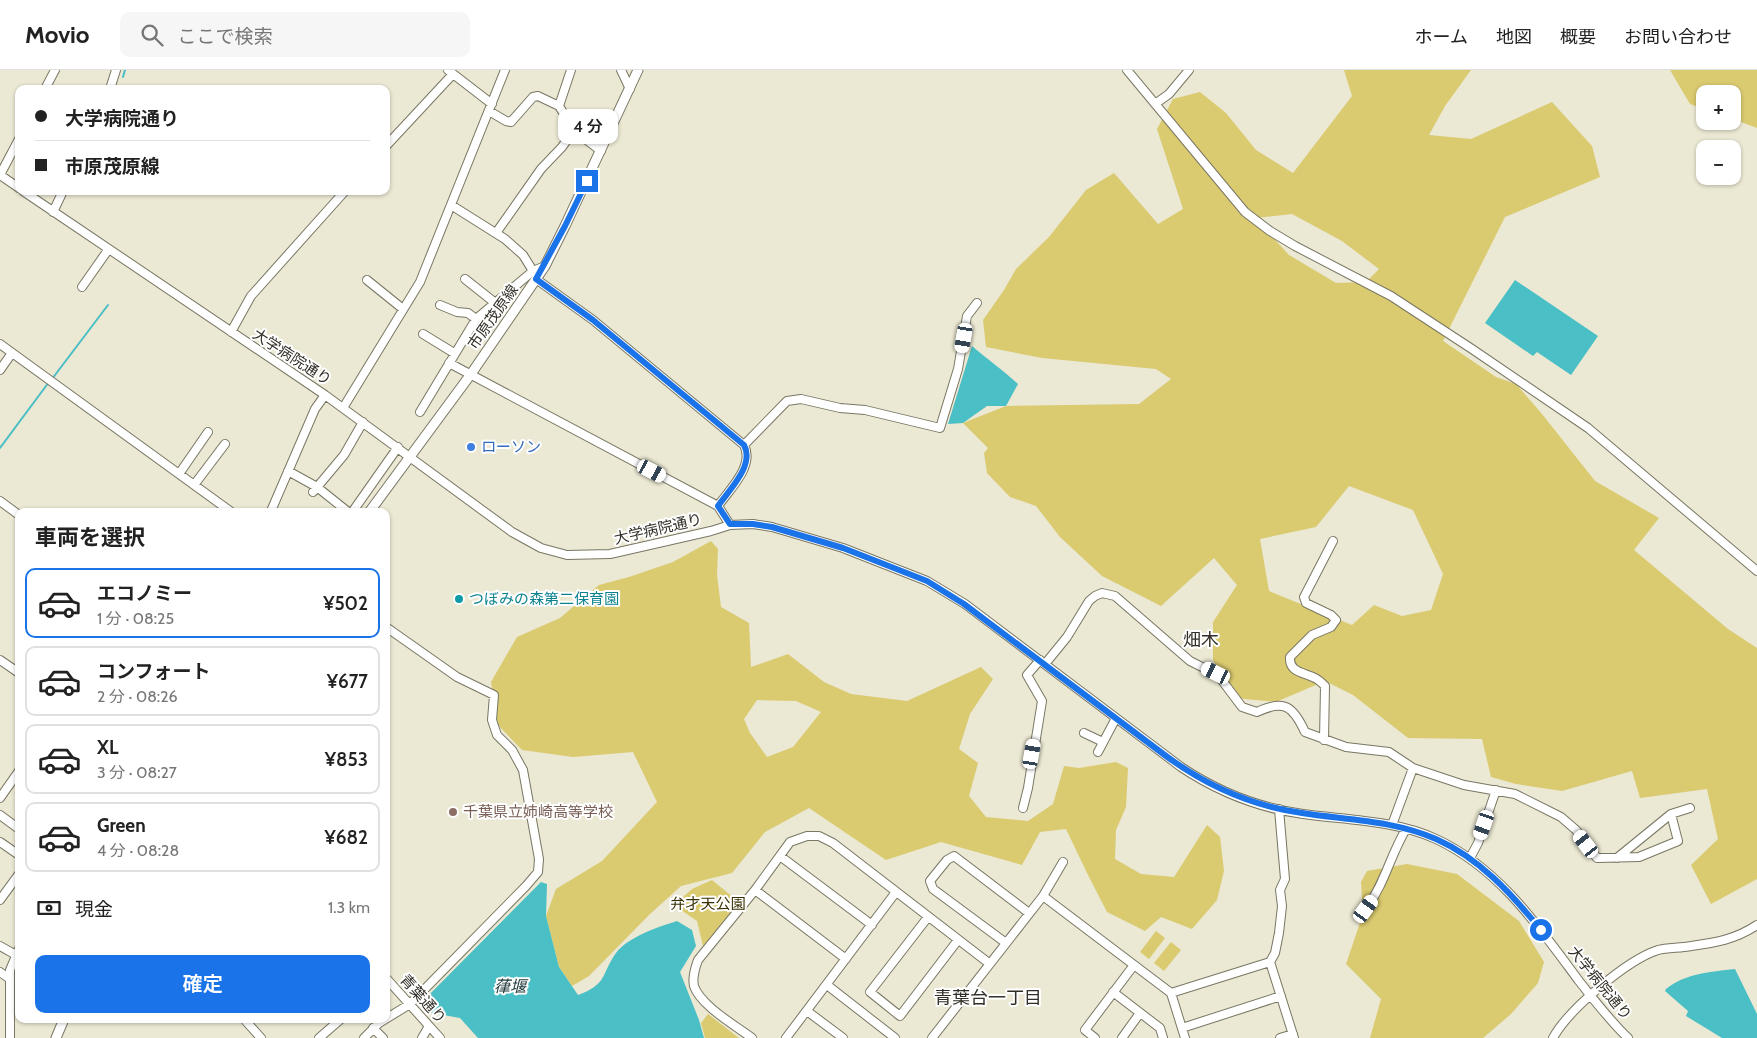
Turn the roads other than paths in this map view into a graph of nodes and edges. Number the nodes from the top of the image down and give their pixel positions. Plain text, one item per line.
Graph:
1 (55, 70) edge
2 (116, 70) edge
3 (505, 70) edge
4 (571, 70) edge
5 (621, 70) edge
6 (638, 70) edge
7 (1127, 70) edge
8 (1189, 70) edge
9 (451, 72) edge
10 (47, 85) edge
11 (111, 85) edge
12 (630, 88) junction
13 (1155, 104) junction
14 (559, 106) junction
15 (490, 108) junction
16 (574, 130) junction
17 (390, 141) edge
18 (15, 147) edge
19 (601, 151) junction
20 (0, 175) edge
21 (15, 185) edge
22 (29, 195) edge
23 (61, 195) edge
24 (341, 195) edge
25 (451, 205) junction
26 (53, 212) junction
27 (496, 233) junction
28 (108, 250) junction
29 (535, 275) junction
30 (465, 279) dead end
31 (367, 280) dead end
32 (82, 287) dead end
33 (494, 302) junction
34 (976, 303) dead end
35 (440, 305) dead end
36 (403, 309) junction
37 (476, 318) junction
38 (230, 332) junction
39 (423, 334) dead end
40 (0, 344) edge
41 (12, 353) junction
42 (454, 353) junction
43 (449, 363) junction
44 (0, 370) edge
45 (471, 374) junction
46 (325, 395) junction
47 (343, 408) junction
48 (420, 412) dead end
49 (363, 422) junction
50 (208, 432) dead end
51 (225, 444) dead end
52 (744, 445) junction
53 (398, 448) junction
54 (410, 457) junction
55 (288, 471) junction
56 (179, 474) junction
57 (194, 484) junction
58 (315, 490) junction
59 (0, 501) edge
60 (718, 506) junction
61 (226, 508) edge
62 (271, 508) edge
63 (342, 508) edge
64 (355, 508) edge
65 (372, 508) edge
66 (15, 512) edge
67 (730, 524) junction
68 (1333, 541) dead end
69 (1757, 571) edge
70 (390, 630) edge
71 (0, 660) edge
72 (1042, 662) junction
73 (15, 670) edge
74 (1116, 718) junction
75 (1084, 733) dead end
76 (1324, 740) junction
77 (1103, 742) junction
78 (1098, 752) dead end
79 (1413, 768) junction
80 (15, 777) edge
81 (1496, 790) junction
82 (0, 798) edge
83 (1023, 808) dead end
84 (1690, 808) dead end
85 (1279, 809) junction
86 (1671, 814) junction
87 (0, 815) edge
88 (1392, 825) junction
89 (15, 826) edge
90 (1406, 829) junction
91 (0, 842) edge
92 (15, 852) edge
93 (780, 856) junction
94 (1470, 858) junction
95 (1617, 858) junction
96 (1063, 862) dead end
97 (15, 879) edge
98 (755, 890) junction
99 (896, 892) junction
100 (1043, 896) junction
101 (0, 900) edge
102 (1366, 909) dead end
103 (1029, 913) junction
104 (928, 917) junction
105 (872, 925) junction
106 (1757, 925) edge
107 (958, 940) junction
108 (1006, 943) junction
109 (0, 946) edge
110 (15, 950) edge
111 (15, 958) edge
112 (846, 959) junction
113 (1270, 962) junction
114 (990, 964) junction
115 (1134, 965) junction
116 (0, 972) edge
117 (10, 979) junction
118 (390, 985) edge
119 (827, 985) junction
120 (1113, 992) junction
121 (1171, 993) junction
122 (1281, 996) junction
123 (1591, 996) junction
124 (410, 1004) junction
125 (807, 1011) junction
126 (1140, 1013) junction
127 (390, 1017) edge
128 (62, 1023) edge
129 (248, 1023) edge
130 (333, 1023) edge
131 (381, 1023) edge
132 (429, 1026) junction
133 (373, 1028) junction
134 (1182, 1028) junction
135 (1294, 1036) edge
136 (10, 1038) edge
137 (56, 1038) edge
138 (261, 1038) edge
139 (318, 1038) edge
140 (364, 1038) edge
141 (383, 1038) edge
142 (422, 1038) edge
143 (440, 1038) edge
144 (752, 1038) edge
145 (786, 1038) edge
146 (843, 1038) edge
147 (895, 1038) edge
148 (932, 1038) edge
149 (1095, 1038) edge
150 (1122, 1038) edge
151 (1163, 1038) edge
152 (1185, 1038) edge
153 (1280, 1038) edge
154 (1553, 1038) edge
155 (1628, 1038) edge

1 - 10 street
2 - 11 street
3 - 15 street
4 - 14 street
5 - 12 street
6 - 12 main road, 市原茂原線
7 - 13 street
8 - 13 street
9 - 15 street
9 - 17 street
12 - 19 main road, 市原茂原線
13 - 69 street
14 - 15 street
14 - 16 street
15 - 25 street
16 - 19 street
16 - 27 street
18 - 20 street
19 - 29 main road, 市原茂原線
20 - 21 street
22 - 26 street, 大学病院通り
23 - 26 street
24 - 38 street
25 - 27 street
25 - 36 street
26 - 28 street, 大学病院通り
27 - 29 street
28 - 32 street
28 - 38 street, 大学病院通り
29 - 33 street
29 - 45 main road, 市原茂原線
29 - 52 street
30 - 33 street
31 - 36 street
33 - 37 street
34 - 52 street
35 - 37 street
36 - 47 street
37 - 42 street
38 - 46 street, 大学病院通り
39 - 42 street
40 - 41 street
41 - 44 street
41 - 56 street
42 - 43 street
43 - 45 street
43 - 48 street
45 - 54 main road, 市原茂原線
45 - 60 street
46 - 47 street, 大学病院通り
46 - 55 street
47 - 49 street, 大学病院通り
49 - 53 street, 大学病院通り
49 - 58 street
50 - 56 street
51 - 57 street
52 - 60 street
53 - 54 street, 大学病院通り
53 - 64 street
54 - 65 main road, 市原茂原線
54 - 67 street, 大学病院通り
55 - 58 street
55 - 62 street
56 - 57 street
57 - 61 street
58 - 63 street
59 - 66 street
60 - 67 street
67 - 72 street, 大学病院通り
68 - 76 street
70 - 124 street
71 - 73 street
72 - 74 street, 大学病院通り
72 - 76 street
72 - 83 street
74 - 77 street
74 - 85 street, 大学病院通り
75 - 77 street
76 - 79 street
77 - 78 street
79 - 81 street
79 - 88 street
80 - 82 street
81 - 94 street
81 - 95 street
84 - 86 street
85 - 88 street, 大学病院通り
85 - 113 street
86 - 95 street
86 - 95 street
87 - 89 street
88 - 90 street, 大学病院通り
90 - 94 street, 大学病院通り
90 - 102 street
91 - 92 street
93 - 98 street
93 - 99 street
93 - 105 street
94 - 123 street, 大学病院通り
96 - 100 street
97 - 101 street
98 - 112 street
98 - 144 street
99 - 104 street
99 - 105 street
100 - 103 street
100 - 115 street
103 - 108 street
103 - 108 street
104 - 107 street
104 - 107 street
105 - 112 street
106 - 123 street
107 - 114 street
108 - 114 street
109 - 110 street
111 - 117 street
112 - 119 street
113 - 121 street
113 - 122 street
114 - 148 street
115 - 120 street
115 - 121 street
116 - 117 street
117 - 136 street
118 - 124 street, 青葉通り
119 - 125 street
119 - 147 street
120 - 126 street
120 - 149 street
121 - 134 street
122 - 134 street
122 - 135 street
123 - 154 street
123 - 155 street, 大学病院通り
124 - 127 street
124 - 132 street, 青葉通り
125 - 145 street
125 - 146 street
126 - 150 street
126 - 151 street
128 - 137 main road
129 - 138 street
130 - 139 street
131 - 133 street
132 - 142 street
132 - 143 street, 青葉通り
133 - 140 street
133 - 141 street
134 - 152 street
135 - 153 street

